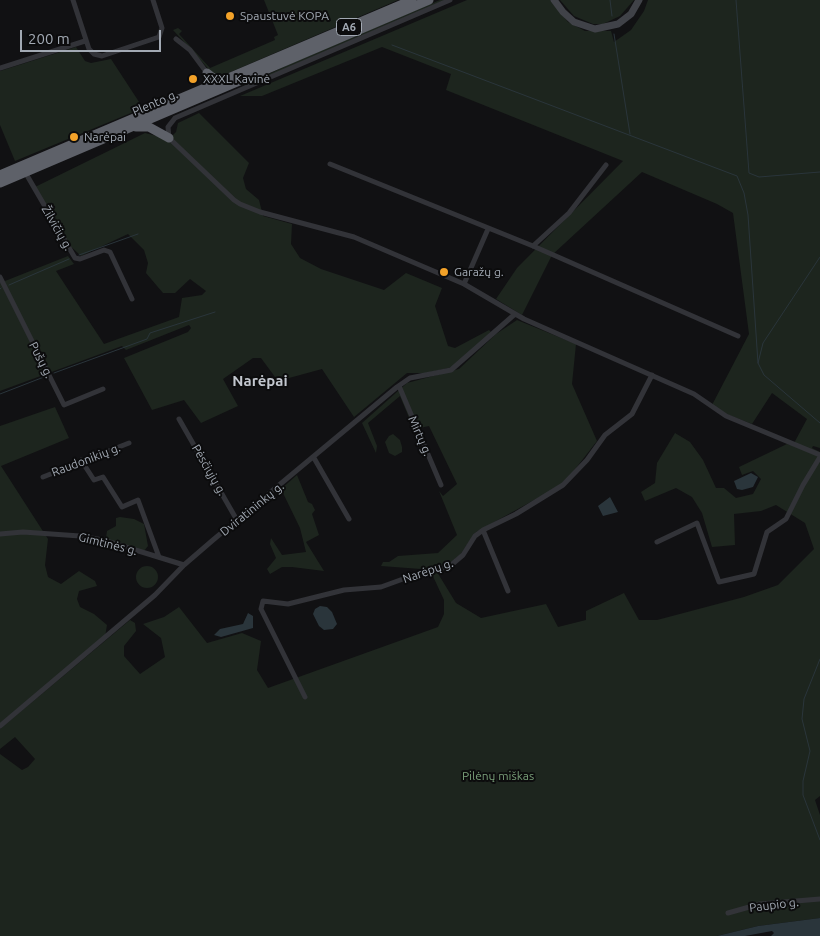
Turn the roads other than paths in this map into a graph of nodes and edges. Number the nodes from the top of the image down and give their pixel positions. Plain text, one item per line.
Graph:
1 (73, 0) edge
2 (153, 0) edge
3 (412, 0) edge
4 (429, 0) edge
5 (450, 0) edge
6 (554, 0) edge
7 (640, 0) edge
8 (176, 39) dead end
9 (85, 41) junction
10 (0, 68) edge
11 (207, 73) junction
12 (224, 80) junction
13 (202, 90) junction
14 (126, 129) junction
15 (168, 138) junction
16 (330, 164) dead end
17 (606, 165) dead end
18 (25, 172) junction
19 (0, 175) edge
20 (0, 183) edge
21 (488, 229) junction
22 (533, 246) junction
23 (0, 277) edge
24 (464, 284) junction
25 (132, 299) dead end
26 (515, 314) junction
27 (738, 336) dead end
28 (652, 375) junction
29 (399, 386) junction
30 (103, 389) dead end
31 (179, 419) dead end
32 (129, 443) dead end
33 (820, 456) edge
34 (314, 458) junction
35 (81, 460) junction
36 (43, 477) dead end
37 (441, 485) dead end
38 (349, 520) dead end
39 (238, 522) junction
40 (483, 530) junction
41 (0, 534) edge
42 (657, 542) dead end
43 (159, 557) junction
44 (184, 565) junction
45 (508, 591) dead end
46 (304, 697) dead end
47 (0, 726) edge
48 (820, 900) edge
49 (728, 913) dead end

1 - 9 street
2 - 9 street
3 - 12 highway, Plento g. / A6
4 - 14 highway, Plento g. / A6
5 - 15 street
6 - 7 main road
8 - 11 street
9 - 10 street
11 - 12 highway
11 - 13 highway
12 - 13 highway, Plento g. / A6
13 - 19 highway, Plento g. / A6
14 - 15 highway
14 - 18 highway, Plento g. / A6
15 - 24 street
16 - 21 street
17 - 22 street
18 - 20 highway, Plento g. / A6
18 - 25 street, Žilvičių g.
21 - 22 street
21 - 24 street
22 - 27 street
23 - 30 street, Pušų g.
24 - 26 street
26 - 28 street
26 - 29 street, Dviratininkų g.
28 - 33 street
28 - 40 street, Narėpų g.
29 - 34 street, Dviratininkų g.
29 - 37 street, Mirtų g.
31 - 39 street, Pėsčiųjų g.
32 - 35 street, Raudonikių g.
33 - 42 street
34 - 38 street
34 - 39 street, Dviratininkų g.
35 - 36 street, Raudonikių g.
35 - 43 street
39 - 44 street, Dviratininkų g.
40 - 45 street
40 - 46 street, Narėpų g.
41 - 43 street, Gimtinės g.
43 - 44 street, Gimtinės g.
44 - 47 street, Dviratininkų g.
48 - 49 street, Paupio g.

